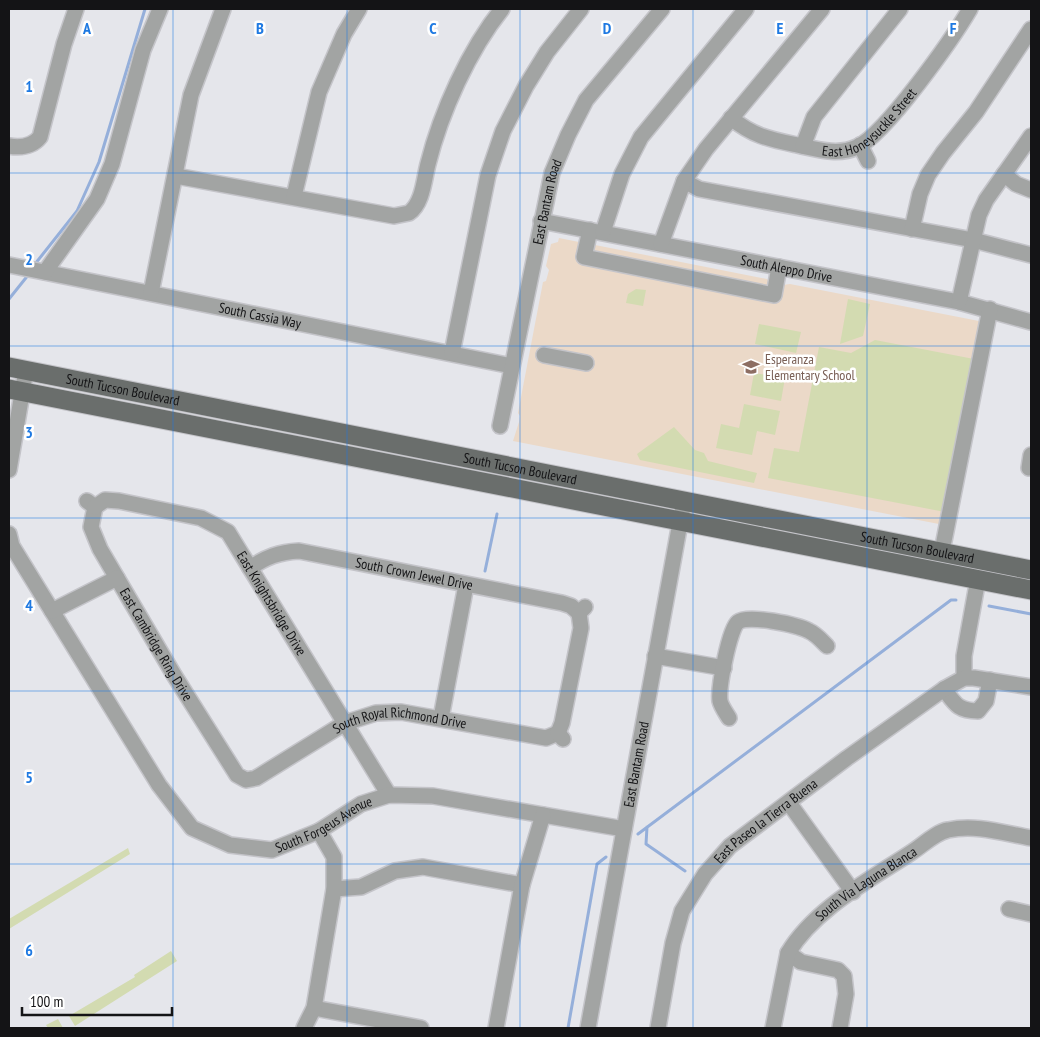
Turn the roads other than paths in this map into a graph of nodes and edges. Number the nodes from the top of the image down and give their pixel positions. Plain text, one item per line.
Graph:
1 (76, 9) edge
2 (160, 9) edge
3 (223, 9) edge
4 (358, 9) edge
5 (502, 9) edge
6 (581, 9) edge
7 (662, 9) edge
8 (746, 9) edge
9 (822, 9) edge
10 (900, 9) edge
11 (970, 9) edge
12 (1031, 29) edge
13 (731, 118) junction
14 (1031, 136) edge
15 (860, 145) junction
16 (9, 146) edge
17 (803, 146) junction
18 (868, 161) dead end
19 (1004, 174) junction
20 (176, 176) junction
21 (684, 181) junction
22 (1031, 190) edge
23 (294, 196) junction
24 (541, 221) junction
25 (912, 229) junction
26 (597, 231) junction
27 (973, 240) junction
28 (661, 244) junction
29 (1031, 255) edge
30 (9, 265) edge
31 (779, 267) junction
32 (45, 272) junction
33 (152, 293) junction
34 (959, 302) junction
35 (990, 310) junction
36 (1031, 322) edge
37 (452, 353) junction
38 (544, 355) dead end
39 (586, 363) dead end
40 (512, 366) junction
41 (18, 369) edge
42 (16, 390) edge
43 (500, 426) dead end
44 (9, 470) edge
45 (684, 501) junction
46 (91, 504) joint
47 (680, 522) junction
48 (9, 534) edge
49 (944, 541) dead end
50 (250, 568) junction
51 (1031, 570) edge
52 (117, 578) junction
53 (978, 579) junction
54 (466, 585) junction
55 (1031, 590) edge
56 (52, 611) junction
57 (827, 646) dead end
58 (655, 656) junction
59 (724, 668) junction
60 (964, 678) junction
61 (990, 680) junction
62 (1031, 687) edge
63 (944, 689) junction
64 (441, 718) junction
65 (729, 718) dead end
66 (345, 723) junction
67 (560, 736) joint
68 (246, 780) joint
69 (389, 795) junction
70 (789, 803) junction
71 (543, 815) junction
72 (624, 829) junction
73 (319, 832) junction
74 (1031, 838) edge
75 (522, 884) junction
76 (334, 889) junction
77 (852, 892) junction
78 (1009, 909) dead end
79 (1031, 914) edge
80 (788, 953) junction
81 (314, 1008) junction
82 (304, 1028) edge
83 (421, 1028) edge
84 (496, 1028) edge
85 (588, 1028) edge
86 (658, 1028) edge
87 (773, 1028) edge
88 (840, 1028) edge

1 - 16 street
2 - 32 street
3 - 20 street
4 - 23 street
5 - 23 street
6 - 37 street
7 - 24 street, East Bantam Road
8 - 26 street
9 - 13 street
10 - 17 street
11 - 15 street, East Honeysuckle Street
12 - 25 street
13 - 17 street, East Honeysuckle Street
13 - 21 street
14 - 19 street
15 - 17 street, East Honeysuckle Street
15 - 18 street
19 - 22 street
19 - 27 street
20 - 23 street
20 - 33 street
21 - 25 street
21 - 28 street
24 - 26 street, South Aleppo Drive
24 - 40 street, East Bantam Road
25 - 27 street
26 - 28 street, South Aleppo Drive
26 - 31 street
27 - 29 street
27 - 34 street
28 - 31 street, South Aleppo Drive
30 - 32 street, South Cassia Way
31 - 34 street, South Aleppo Drive
32 - 33 street, South Cassia Way
33 - 37 street, South Cassia Way
34 - 35 street, South Aleppo Drive
35 - 36 street, South Aleppo Drive
35 - 49 street
37 - 40 street, South Cassia Way
38 - 39 street
40 - 43 street, East Bantam Road
41 - 42 street
41 - 45 main road, South Tucson Boulevard
42 - 44 street
42 - 47 main road, South Tucson Boulevard
45 - 47 street, East Bantam Road
45 - 51 main road, South Tucson Boulevard
46 - 50 street, East Knightsbridge Drive
46 - 52 street, East Cambridge Ring Drive
47 - 53 main road, South Tucson Boulevard
47 - 58 street, East Bantam Road
48 - 56 street, South Forgeus Avenue
50 - 54 street, South Crown Jewel Drive
50 - 66 street, East Knightsbridge Drive
52 - 56 street
52 - 68 street, East Cambridge Ring Drive
53 - 55 main road, South Tucson Boulevard
53 - 60 street
54 - 64 street
54 - 67 street, South Crown Jewel Drive
56 - 73 street, South Forgeus Avenue
57 - 59 street
58 - 59 street
58 - 72 street, East Bantam Road
59 - 65 street
60 - 61 street
60 - 63 street, East Paseo la Tierra Buena
61 - 62 street
61 - 63 street
63 - 70 street, East Paseo la Tierra Buena
64 - 66 street, South Royal Richmond Drive
64 - 67 street, South Royal Richmond Drive
66 - 68 street, South Royal Richmond Drive
66 - 69 street, East Knightsbridge Drive
69 - 71 street, South Forgeus Avenue
69 - 73 street, South Forgeus Avenue
70 - 77 street
70 - 86 street, East Paseo la Tierra Buena
71 - 72 street, South Forgeus Avenue
71 - 75 street
72 - 85 street, East Bantam Road
73 - 76 street
74 - 77 street, South Via Laguna Blanca
75 - 76 street
75 - 84 street
76 - 81 street
77 - 80 street, South Via Laguna Blanca
78 - 79 street
80 - 87 street, South Via Laguna Blanca
80 - 88 street
81 - 82 street
81 - 83 street

